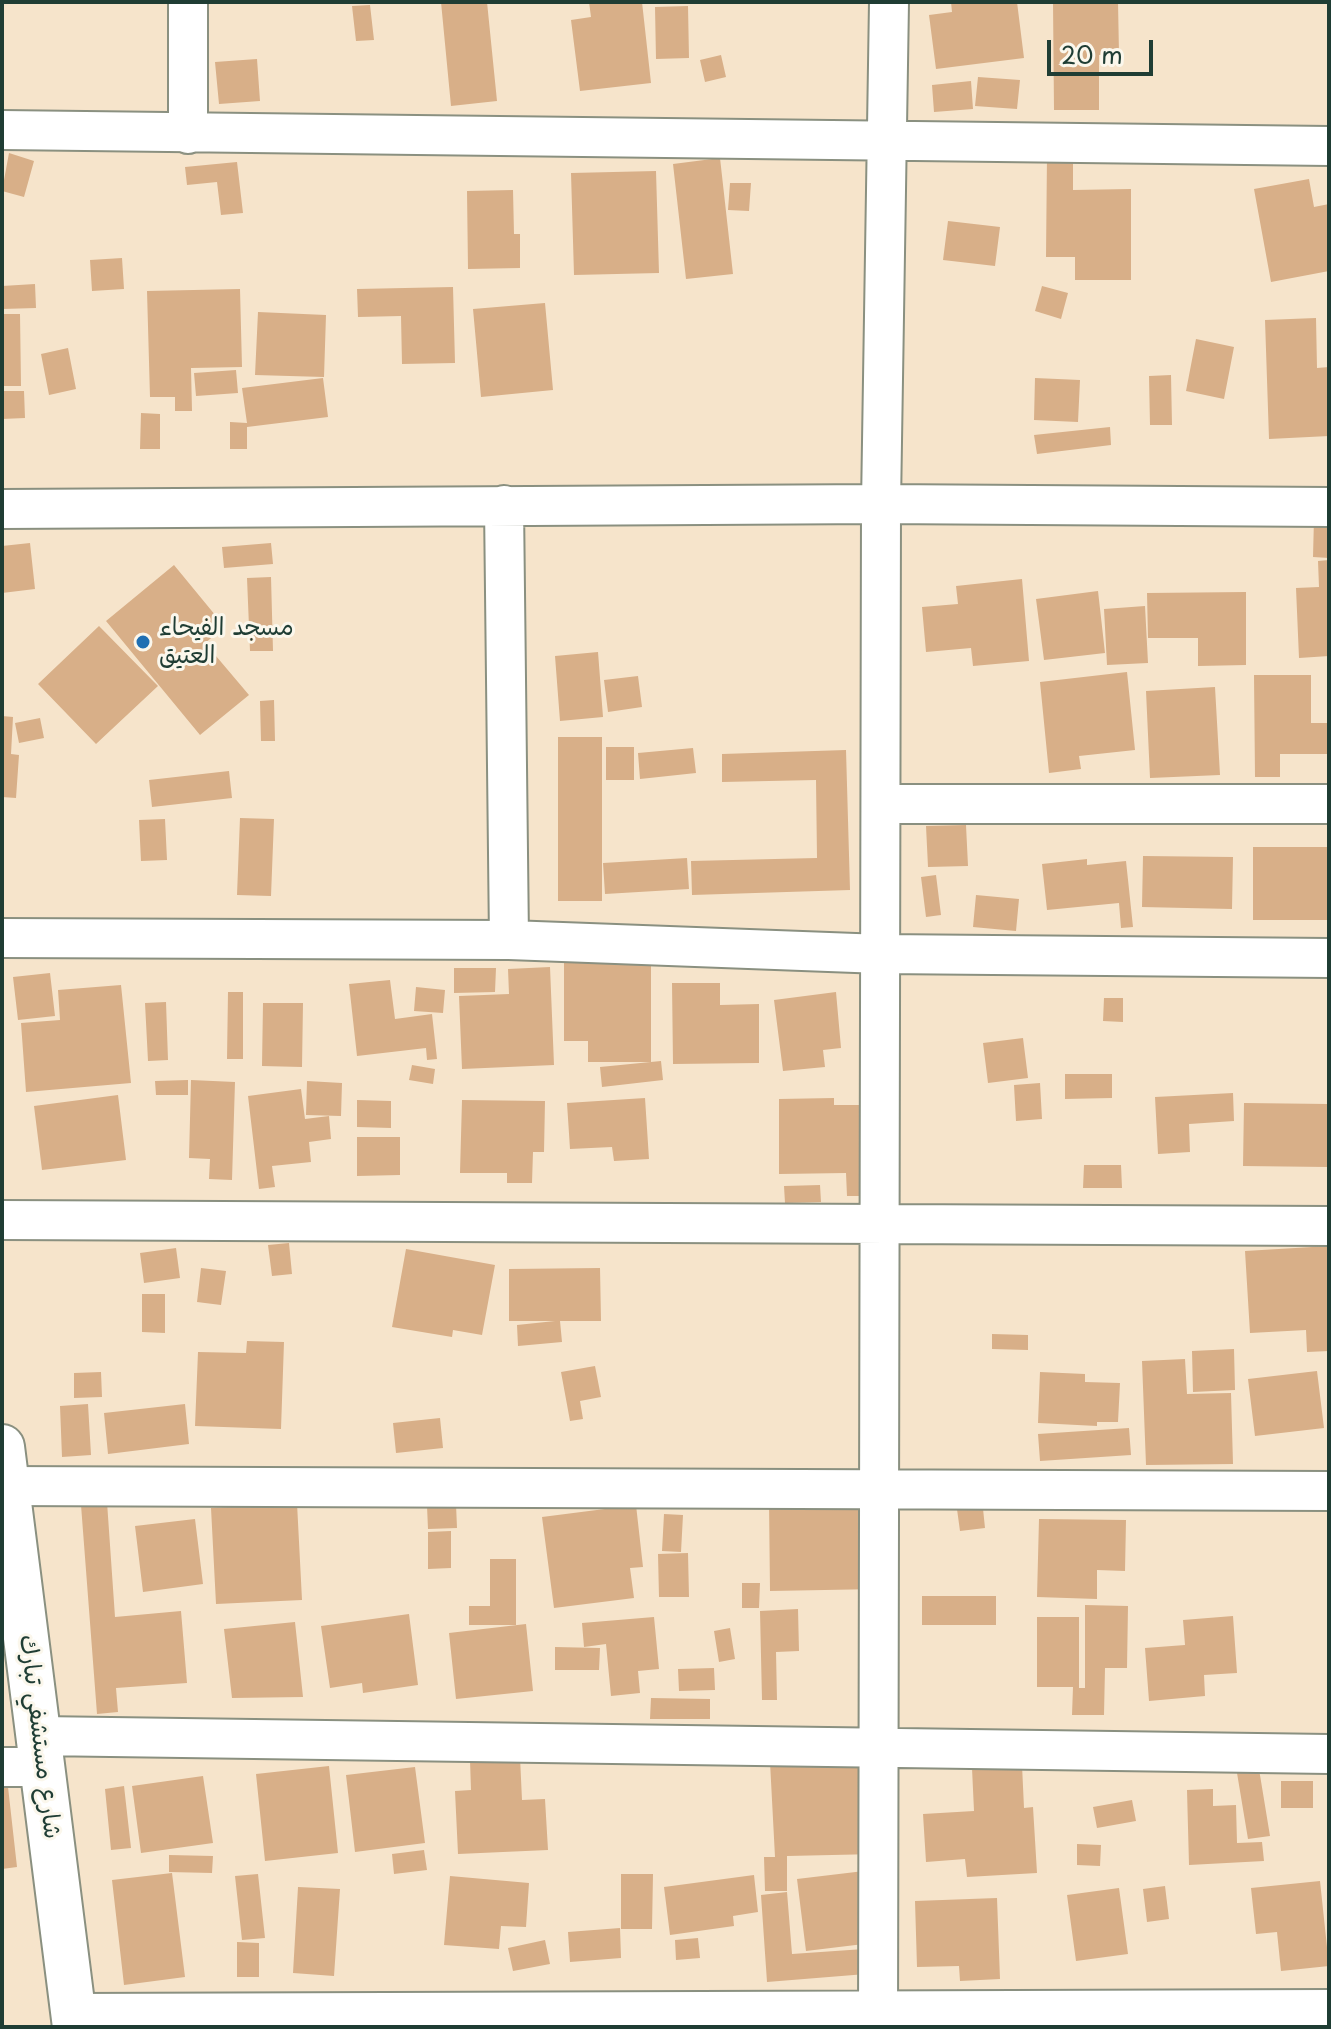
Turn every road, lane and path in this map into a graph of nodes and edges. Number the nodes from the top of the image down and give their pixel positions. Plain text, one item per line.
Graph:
1 (188, 2) edge
2 (889, 2) edge
3 (2, 130) edge
4 (188, 134) junction
5 (888, 143) junction
6 (1329, 146) edge
7 (881, 504) junction
8 (504, 505) junction
9 (1329, 507) edge
10 (2, 509) edge
11 (881, 804) junction
12 (1329, 804) edge
13 (2, 938) edge
14 (509, 940) junction
15 (882, 954) junction
16 (1329, 958) edge
17 (2, 1220) edge
18 (880, 1226) junction
19 (1329, 1226) edge
20 (4, 1473) edge
21 (877, 1487) junction
22 (1329, 1491) edge
23 (880, 1749) junction
24 (1329, 1754) edge
25 (28, 1757) edge
26 (1329, 2009) edge
27 (878, 2018) edge
28 (1062, 2018) edge
29 (74, 2020) edge

1 - 4 street
2 - 5 street
3 - 4 street
4 - 5 street
5 - 6 street
5 - 7 street
7 - 8 street
7 - 9 street
7 - 11 street
8 - 10 street
8 - 14 street
11 - 12 street
11 - 15 street
13 - 14 street
14 - 15 street
15 - 16 street
15 - 18 street
17 - 18 street
18 - 19 street
18 - 21 street
20 - 21 street
20 - 25 street, شارع مستشفي تبارك
21 - 22 street
21 - 23 street
23 - 24 street
23 - 25 street
23 - 27 street
25 - 29 street, شارع مستشفي تبارك
26 - 28 street
27 - 28 street
27 - 29 street

